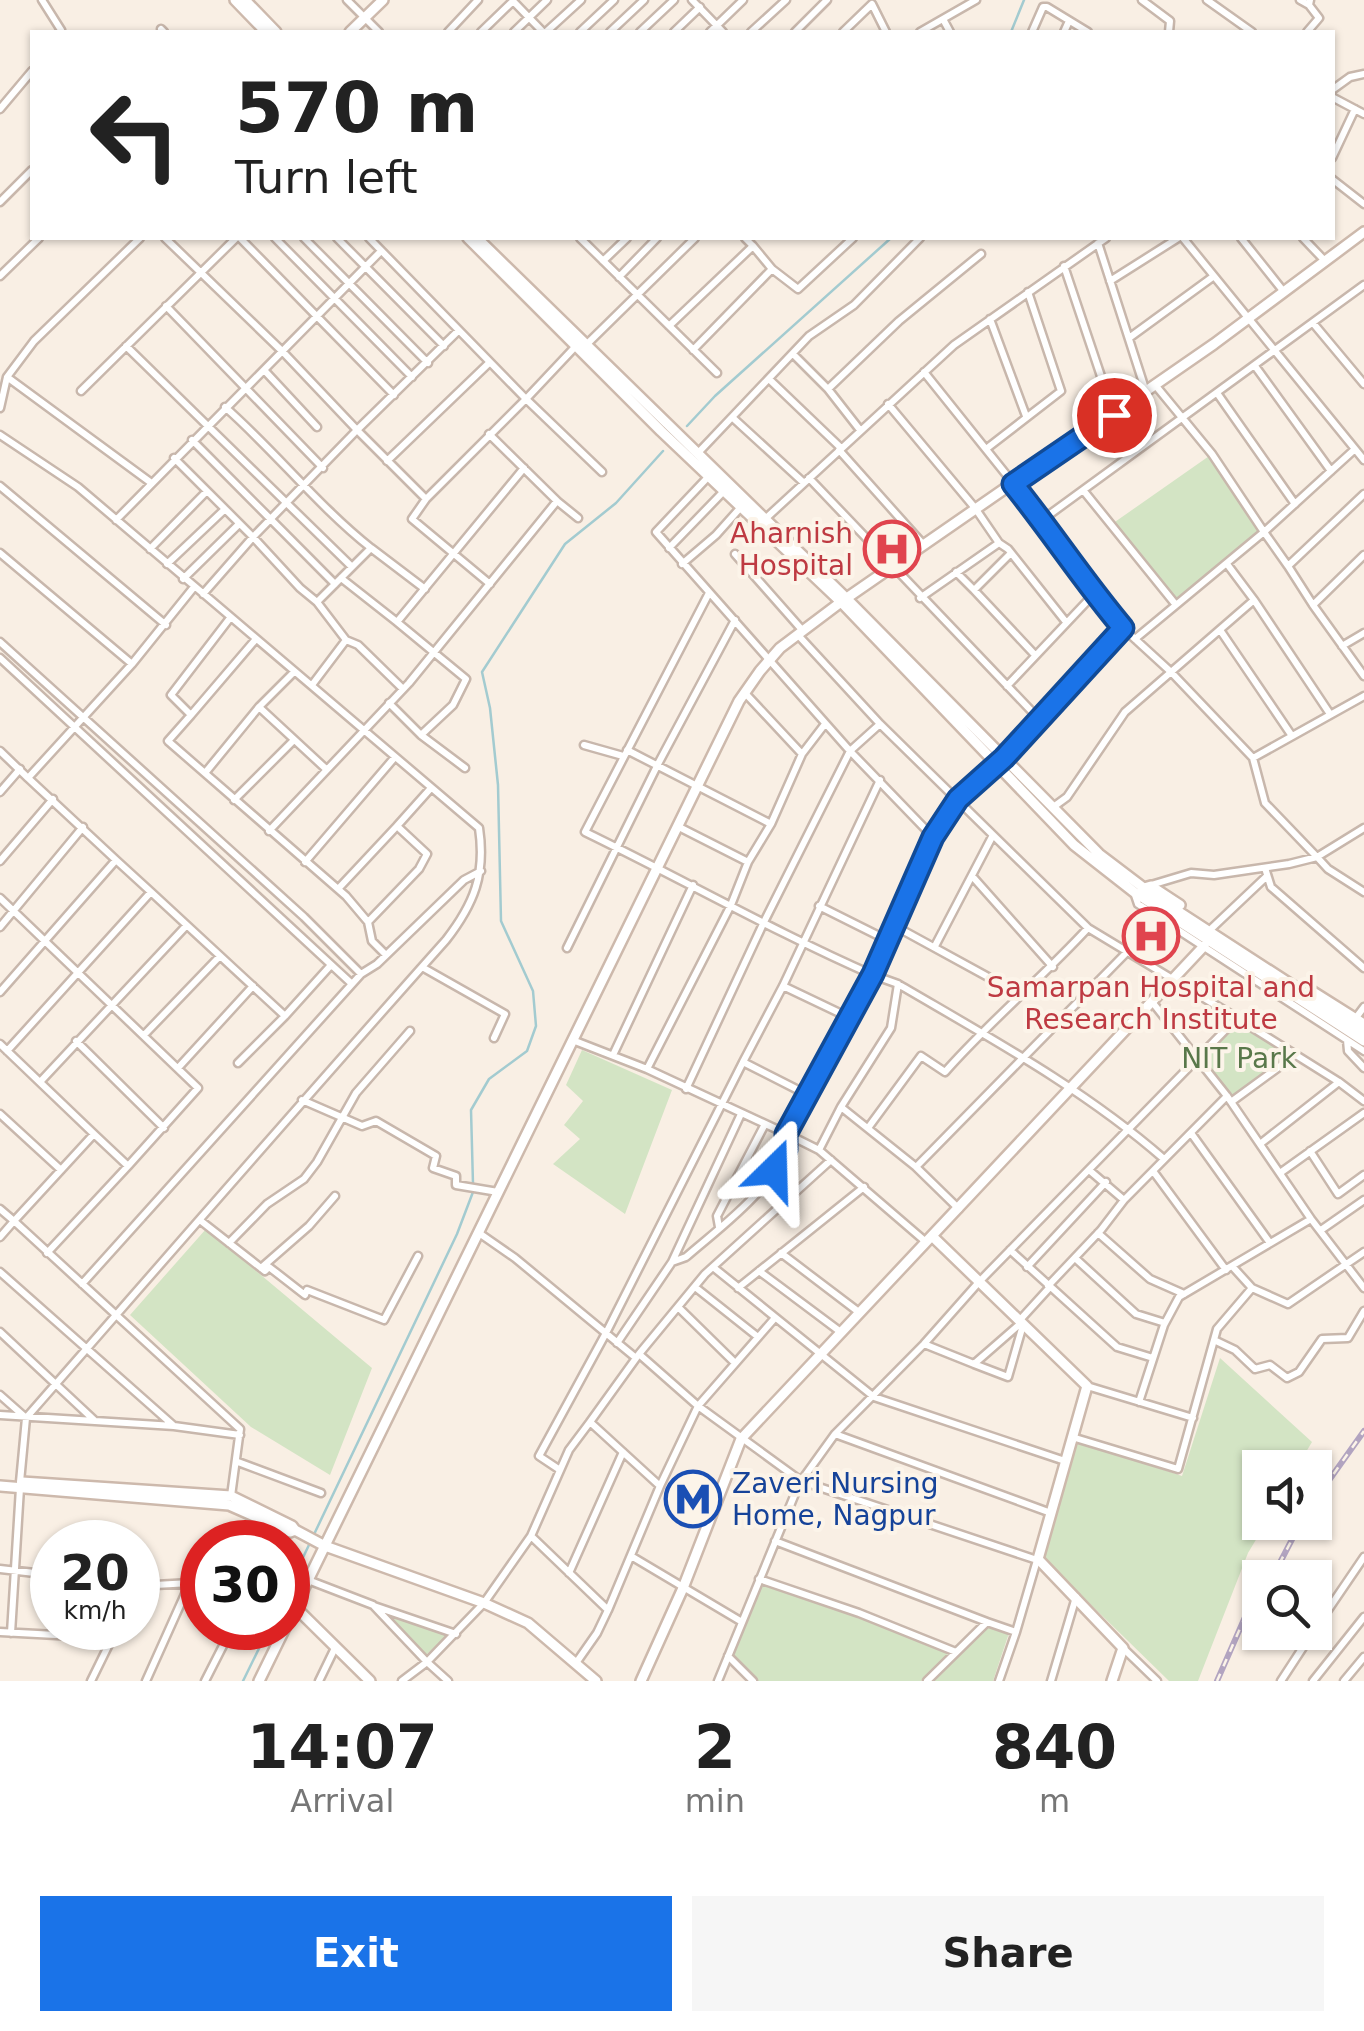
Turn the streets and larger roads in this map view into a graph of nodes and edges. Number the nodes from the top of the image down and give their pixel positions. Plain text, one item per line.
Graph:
1 (42, 0) edge
2 (234, 0) edge
3 (244, 0) edge
4 (347, 0) edge
5 (384, 0) edge
6 (478, 0) edge
7 (513, 0) edge
8 (547, 0) edge
9 (581, 0) edge
10 (614, 0) edge
11 (644, 0) edge
12 (674, 0) edge
13 (743, 0) edge
14 (786, 0) edge
15 (827, 0) edge
16 (976, 0) edge
17 (1142, 0) edge
18 (1207, 0) edge
19 (1300, 0) edge
20 (876, 2) edge
21 (697, 3) edge
22 (1310, 3) edge
23 (1048, 4) edge
24 (365, 18) junction
25 (529, 18) junction
26 (943, 20) junction
27 (1070, 21) junction
28 (720, 29) edge
29 (61, 30) edge
30 (264, 30) edge
31 (274, 30) edge
32 (352, 30) edge
33 (377, 30) edge
34 (450, 30) edge
35 (482, 30) edge
36 (516, 30) edge
37 (543, 30) edge
38 (547, 30) edge
39 (582, 30) edge
40 (612, 30) edge
41 (642, 30) edge
42 (676, 30) edge
43 (753, 30) edge
44 (797, 30) edge
45 (845, 30) edge
46 (885, 30) edge
47 (924, 30) edge
48 (949, 30) edge
49 (1033, 30) edge
50 (1065, 30) edge
51 (1085, 30) edge
52 (1169, 30) edge
53 (1249, 30) edge
54 (1309, 30) edge
55 (30, 73) edge
56 (1364, 74) edge
57 (1335, 90) edge
58 (1335, 95) edge
59 (0, 109) edge
60 (1354, 109) junction
61 (1364, 114) edge
62 (1335, 151) edge
63 (30, 172) edge
64 (1335, 181) edge
65 (0, 202) edge
66 (1364, 204) edge
67 (1364, 232) edge
68 (37, 240) edge
69 (138, 240) edge
70 (168, 240) edge
71 (236, 240) edge
72 (240, 240) edge
73 (278, 240) edge
74 (306, 240) edge
75 (339, 240) edge
76 (370, 240) edge
77 (470, 240) edge
78 (479, 240) edge
79 (582, 240) edge
80 (592, 240) edge
81 (625, 240) edge
82 (655, 240) edge
83 (693, 240) edge
84 (747, 240) edge
85 (852, 240) edge
86 (918, 240) edge
87 (1103, 240) edge
88 (1178, 240) edge
89 (1183, 240) edge
90 (1242, 240) edge
91 (1305, 240) edge
92 (1098, 243) junction
93 (587, 245) junction
94 (753, 246) junction
95 (381, 251) junction
96 (980, 254) dead end
97 (603, 261) junction
98 (1325, 261) junction
99 (1064, 266) junction
100 (367, 267) junction
101 (772, 269) junction
102 (200, 272) junction
103 (0, 276) edge
104 (1214, 276) junction
105 (619, 277) junction
106 (1110, 281) junction
107 (350, 284) junction
108 (1364, 284) edge
109 (1028, 292) junction
110 (1284, 292) junction
111 (636, 295) junction
112 (334, 298) junction
113 (166, 306) junction
114 (317, 317) junction
115 (990, 319) junction
116 (1248, 319) junction
117 (1312, 323) junction
118 (669, 326) junction
119 (458, 331) junction
120 (1129, 338) junction
121 (126, 346) junction
122 (444, 346) junction
123 (580, 348) junction
124 (693, 350) junction
125 (283, 352) junction
126 (1275, 352) junction
127 (793, 354) junction
128 (428, 363) junction
129 (489, 363) junction
130 (1254, 366) junction
131 (264, 370) junction
132 (924, 372) junction
133 (717, 373) dead end
134 (7, 377) junction
135 (412, 377) junction
136 (770, 380) junction
137 (1364, 384) edge
138 (1156, 386) junction
139 (244, 389) junction
140 (828, 389) junction
141 (81, 391) dead end
142 (1146, 392) junction
143 (1217, 393) junction
144 (394, 395) junction
145 (526, 400) junction
146 (888, 404) junction
147 (0, 408) edge
148 (225, 408) junction
149 (1114, 415) junction
150 (1027, 417) junction
151 (733, 418) junction
152 (1182, 419) junction
153 (206, 425) junction
154 (318, 427) dead end
155 (358, 430) junction
156 (860, 430) junction
157 (490, 434) junction
158 (0, 435) edge
159 (673, 437) junction
160 (192, 440) junction
161 (840, 449) junction
162 (986, 450) junction
163 (1355, 450) junction
164 (697, 454) junction
165 (174, 458) junction
166 (387, 460) junction
167 (1364, 460) edge
168 (323, 468) junction
169 (524, 468) junction
170 (1331, 471) junction
171 (602, 472) dead end
172 (709, 476) junction
173 (806, 480) junction
174 (150, 482) junction
175 (1013, 484) junction
176 (0, 486) edge
177 (304, 486) junction
178 (724, 490) junction
179 (1083, 490) junction
180 (206, 492) junction
181 (1364, 494) edge
182 (426, 499) junction
183 (557, 501) junction
184 (287, 503) junction
185 (1295, 504) junction
186 (742, 507) junction
187 (975, 508) junction
188 (224, 510) junction
189 (578, 518) dead end
190 (270, 519) junction
191 (116, 520) junction
192 (1042, 520) junction
193 (762, 522) junction
194 (238, 525) junction
195 (1264, 532) junction
196 (252, 537) junction
197 (999, 543) junction
198 (922, 544) junction
199 (371, 548) junction
200 (669, 548) junction
201 (150, 549) junction
202 (0, 553) edge
203 (1011, 553) junction
204 (454, 554) junction
205 (734, 554) dead end
206 (1364, 555) edge
207 (167, 564) junction
208 (682, 564) junction
209 (1227, 564) junction
210 (890, 566) junction
211 (1288, 566) junction
212 (352, 567) junction
213 (956, 572) junction
214 (184, 579) junction
215 (338, 581) junction
216 (490, 584) junction
217 (194, 587) junction
218 (425, 589) junction
219 (974, 590) junction
220 (203, 594) junction
221 (709, 594) junction
222 (1094, 594) junction
223 (920, 598) junction
224 (843, 600) junction
225 (1254, 600) junction
226 (318, 602) junction
227 (1313, 605) junction
228 (1176, 606) junction
229 (230, 618) junction
230 (735, 620) junction
231 (397, 622) junction
232 (1066, 622) junction
233 (166, 625) junction
234 (1123, 628) junction
235 (1220, 630) junction
236 (801, 633) junction
237 (1364, 633) edge
238 (256, 639) junction
239 (1135, 639) junction
240 (346, 640) junction
241 (0, 642) edge
242 (1342, 646) junction
243 (434, 653) junction
244 (1035, 656) junction
245 (0, 658) edge
246 (769, 661) junction
247 (132, 664) junction
248 (294, 672) junction
249 (1170, 672) junction
250 (1364, 676) edge
251 (312, 685) junction
252 (1007, 686) junction
253 (403, 689) junction
254 (745, 693) junction
255 (1364, 696) edge
256 (389, 703) junction
257 (259, 707) junction
258 (1330, 714) junction
259 (191, 715) junction
260 (85, 716) junction
261 (1040, 720) junction
262 (825, 724) junction
263 (880, 724) junction
264 (74, 728) junction
265 (363, 728) junction
266 (422, 735) junction
267 (1292, 736) junction
268 (294, 740) junction
269 (584, 745) dead end
270 (0, 750) edge
271 (850, 752) junction
272 (625, 753) junction
273 (802, 754) junction
274 (396, 756) junction
275 (1254, 758) junction
276 (1000, 761) junction
277 (658, 764) junction
278 (135, 766) junction
279 (465, 768) dead end
280 (20, 769) junction
281 (326, 769) junction
282 (205, 773) junction
283 (126, 776) junction
284 (28, 778) junction
285 (880, 780) junction
286 (431, 788) junction
287 (697, 788) junction
288 (0, 792) edge
289 (52, 798) junction
290 (958, 799) junction
291 (234, 800) junction
292 (1049, 811) junction
293 (771, 824) junction
294 (397, 826) junction
295 (679, 826) junction
296 (83, 827) junction
297 (1364, 828) edge
298 (269, 832) junction
299 (993, 835) junction
300 (933, 837) junction
301 (618, 848) junction
302 (1317, 857) junction
303 (116, 860) junction
304 (0, 861) edge
305 (305, 862) junction
306 (748, 862) junction
307 (658, 869) junction
308 (482, 870) junction
309 (1266, 872) junction
310 (972, 876) junction
311 (694, 885) junction
312 (338, 889) junction
313 (151, 892) junction
314 (1146, 892) junction
315 (1364, 892) edge
316 (0, 898) edge
317 (731, 904) junction
318 (819, 906) junction
319 (14, 911) junction
320 (368, 922) junction
321 (763, 924) junction
322 (893, 925) junction
323 (186, 926) junction
324 (0, 927) edge
325 (1088, 928) junction
326 (1212, 928) junction
327 (887, 940) junction
328 (46, 942) junction
329 (801, 944) junction
330 (935, 946) junction
331 (1204, 946) junction
332 (567, 948) dead end
333 (1126, 952) junction
334 (386, 955) junction
335 (220, 956) junction
336 (331, 965) junction
337 (422, 966) junction
338 (1053, 967) junction
339 (1364, 968) edge
340 (77, 972) junction
341 (361, 974) junction
342 (873, 974) junction
343 (1173, 982) junction
344 (352, 984) junction
345 (898, 984) junction
346 (252, 986) junction
347 (784, 986) junction
348 (0, 992) edge
349 (1021, 995) junction
350 (1153, 1003) junction
351 (111, 1004) junction
352 (1364, 1007) edge
353 (285, 1016) junction
354 (850, 1018) junction
355 (1237, 1018) junction
356 (1360, 1021) edge
357 (410, 1031) dead end
358 (980, 1032) junction
359 (1364, 1032) edge
360 (144, 1035) junction
361 (494, 1038) dead end
362 (1346, 1039) junction
363 (575, 1040) junction
364 (76, 1041) junction
365 (1364, 1041) edge
366 (3, 1048) edge
367 (1364, 1050) edge
368 (613, 1055) junction
369 (1294, 1056) junction
370 (1199, 1058) junction
371 (1024, 1059) junction
372 (238, 1062) dead end
373 (743, 1062) junction
374 (178, 1068) junction
375 (1364, 1068) edge
376 (647, 1069) junction
377 (40, 1082) junction
378 (1340, 1082) junction
379 (1072, 1089) junction
380 (686, 1090) junction
381 (808, 1095) junction
382 (1229, 1099) junction
383 (302, 1100) junction
384 (1364, 1102) edge
385 (719, 1104) junction
386 (841, 1107) junction
387 (1364, 1113) edge
388 (0, 1114) edge
389 (742, 1114) junction
390 (341, 1116) junction
391 (765, 1124) junction
392 (164, 1128) junction
393 (868, 1128) junction
394 (1130, 1129) junction
395 (1191, 1133) junction
396 (94, 1134) junction
397 (786, 1134) junction
398 (1260, 1144) junction
399 (819, 1150) junction
400 (1310, 1152) junction
401 (1164, 1159) junction
402 (831, 1160) junction
403 (128, 1166) junction
404 (916, 1167) junction
405 (60, 1170) junction
406 (1088, 1170) junction
407 (1153, 1171) junction
408 (1280, 1173) junction
409 (1364, 1174) edge
410 (1106, 1182) junction
411 (864, 1187) junction
412 (498, 1192) junction
413 (336, 1196) dead end
414 (1124, 1200) junction
415 (1364, 1200) edge
416 (0, 1209) edge
417 (960, 1210) junction
418 (1312, 1219) junction
419 (14, 1221) junction
420 (201, 1221) junction
421 (720, 1228) junction
422 (1321, 1230) junction
423 (479, 1233) junction
424 (1098, 1234) junction
425 (0, 1237) edge
426 (930, 1240) junction
427 (229, 1243) junction
428 (1270, 1243) junction
429 (1010, 1250) junction
430 (1364, 1252) edge
431 (47, 1253) junction
432 (781, 1253) junction
433 (418, 1256) dead end
434 (1074, 1258) junction
435 (672, 1262) junction
436 (1347, 1263) junction
437 (1027, 1266) junction
438 (713, 1267) junction
439 (261, 1268) junction
440 (1229, 1268) junction
441 (759, 1270) junction
442 (0, 1272) edge
443 (979, 1282) junction
444 (82, 1284) junction
445 (694, 1286) junction
446 (1049, 1286) junction
447 (738, 1288) junction
448 (1252, 1288) junction
449 (1364, 1288) edge
450 (1184, 1294) junction
451 (678, 1307) junction
452 (1364, 1311) edge
453 (861, 1313) junction
454 (118, 1316) junction
455 (774, 1319) junction
456 (1021, 1323) junction
457 (1165, 1323) junction
458 (0, 1332) edge
459 (606, 1333) junction
460 (842, 1333) junction
461 (758, 1337) junction
462 (1214, 1340) junction
463 (616, 1342) junction
464 (924, 1344) junction
465 (86, 1349) junction
466 (638, 1356) junction
467 (820, 1356) junction
468 (1153, 1358) junction
469 (734, 1362) junction
470 (974, 1364) junction
471 (56, 1384) junction
472 (1087, 1386) junction
473 (0, 1394) edge
474 (874, 1397) junction
475 (1138, 1402) junction
476 (698, 1406) junction
477 (0, 1415) edge
478 (26, 1418) junction
479 (1193, 1418) junction
480 (95, 1422) junction
481 (590, 1422) junction
482 (174, 1426) junction
483 (240, 1434) junction
484 (835, 1434) junction
485 (1072, 1437) junction
486 (741, 1439) junction
487 (623, 1452) junction
488 (1065, 1461) junction
489 (238, 1462) junction
490 (560, 1470) junction
491 (801, 1481) junction
492 (0, 1484) edge
493 (20, 1485) junction
494 (660, 1486) junction
495 (321, 1493) dead end
496 (230, 1500) junction
497 (1051, 1513) junction
498 (531, 1536) junction
499 (775, 1542) junction
500 (325, 1546) junction
501 (630, 1556) junction
502 (1364, 1556) edge
503 (1038, 1559) junction
504 (0, 1570) edge
505 (12, 1571) junction
506 (30, 1573) edge
507 (569, 1573) junction
508 (310, 1576) edge
509 (759, 1580) junction
510 (310, 1581) edge
511 (683, 1588) junction
512 (1076, 1597) junction
513 (484, 1603) junction
514 (1332, 1604) edge
515 (180, 1606) edge
516 (373, 1606) junction
517 (608, 1610) junction
518 (1364, 1618) edge
519 (310, 1622) edge
520 (742, 1622) junction
521 (987, 1622) junction
522 (0, 1632) edge
523 (1016, 1632) junction
524 (11, 1633) junction
525 (30, 1634) edge
526 (456, 1634) junction
527 (336, 1647) junction
528 (1123, 1648) junction
529 (106, 1650) edge
530 (221, 1650) edge
531 (274, 1650) edge
532 (1302, 1650) edge
533 (956, 1652) junction
534 (728, 1656) junction
535 (1364, 1657) edge
536 (428, 1662) junction
537 (576, 1663) junction
538 (91, 1681) edge
539 (146, 1681) edge
540 (206, 1681) edge
541 (259, 1681) edge
542 (319, 1681) edge
543 (370, 1681) edge
544 (402, 1681) edge
545 (448, 1681) edge
546 (596, 1681) edge
547 (641, 1681) edge
548 (718, 1681) edge
549 (753, 1681) edge
550 (928, 1681) edge
551 (1000, 1681) edge
552 (1050, 1681) edge
553 (1112, 1681) edge
554 (1157, 1681) edge
555 (1282, 1681) edge
556 (1313, 1681) edge
557 (1344, 1681) edge

1 - 29 street
2 - 30 street
3 - 31 street
4 - 24 street
5 - 24 street
6 - 34 street
7 - 25 street
7 - 35 street
8 - 25 street
9 - 38 street
10 - 39 street
11 - 40 street
12 - 41 street
13 - 28 street
14 - 43 street
15 - 44 street
16 - 26 street
17 - 52 street
18 - 53 street
19 - 22 street
20 - 45 street
20 - 46 street
21 - 28 street
21 - 42 street
22 - 54 street
23 - 27 street
23 - 49 street
24 - 32 street
24 - 33 street
25 - 36 street
25 - 37 street
26 - 47 street
26 - 48 street
27 - 50 street
27 - 51 street
55 - 59 street
56 - 57 street
58 - 60 street
60 - 61 street
60 - 62 street
63 - 65 street
64 - 66 street
67 - 98 street
68 - 103 street
69 - 134 street
70 - 102 street
71 - 102 street
72 - 114 street
73 - 112 street
74 - 107 street
75 - 100 street
76 - 95 street
77 - 123 street
78 - 123 street
79 - 93 street
80 - 93 street
81 - 97 street
82 - 105 street
83 - 111 street
84 - 94 street
85 - 101 street
86 - 127 street
87 - 92 street
88 - 106 street
89 - 104 street
90 - 110 street
91 - 98 street
92 - 99 street
92 - 106 street
93 - 97 street
94 - 101 street
94 - 118 street
95 - 100 street
95 - 119 street
96 - 140 street
97 - 105 street
98 - 110 street
99 - 109 street
99 - 149 street
100 - 107 street
100 - 122 street
101 - 124 street
102 - 113 street
102 - 125 street
104 - 116 street
104 - 120 street
105 - 111 street
106 - 120 street
107 - 112 street
107 - 128 street
108 - 117 street
109 - 115 street
109 - 150 street
110 - 116 street
111 - 118 street
111 - 123 street
112 - 114 street
112 - 135 street
113 - 121 street
113 - 139 street
114 - 125 street
114 - 144 street
115 - 132 street
115 - 150 street
116 - 126 street
116 - 138 street
117 - 126 street
117 - 137 street
118 - 124 street
119 - 122 street
119 - 129 street
120 - 142 street
121 - 141 street
121 - 153 street
122 - 128 street
123 - 145 street
123 - 159 street
124 - 133 street
125 - 131 street
125 - 155 street
126 - 130 street
126 - 163 street
127 - 136 street
127 - 140 street
128 - 135 street
129 - 145 street
129 - 166 street
130 - 143 street
130 - 170 street
131 - 139 street
131 - 154 street
132 - 146 street
132 - 162 street
134 - 147 street
134 - 174 street
135 - 144 street
136 - 151 street
136 - 161 street
138 - 142 street
138 - 152 street
139 - 148 street
139 - 168 street
140 - 156 street
142 - 149 street
143 - 152 street
143 - 185 street
144 - 155 street
145 - 157 street
145 - 171 street
146 - 156 street
146 - 187 street
148 - 153 street
148 - 177 street
149 - 175 street
150 - 162 street
151 - 164 street
151 - 173 street
152 - 179 street
152 - 195 street
153 - 160 street
153 - 184 street
155 - 166 street
155 - 168 street
156 - 161 street
157 - 169 street
157 - 182 street
158 - 191 street
159 - 164 street
159 - 172 street
160 - 165 street
160 - 190 street
161 - 173 street
161 - 198 street
162 - 175 street
163 - 167 street
163 - 170 street
164 - 193 street
165 - 174 street
165 - 180 street
166 - 182 street
168 - 177 street
169 - 183 street
169 - 204 street
170 - 185 street
172 - 178 street
172 - 200 street
173 - 193 street
173 - 210 street
174 - 191 street
175 - 187 street
175 - 192 street
176 - 233 street
177 - 184 street
177 - 199 street
178 - 186 street
178 - 200 street
179 - 192 street
179 - 228 street
180 - 188 street
180 - 201 street
181 - 211 street
182 - 204 street
183 - 189 street
183 - 216 street
184 - 190 street
184 - 212 street
185 - 195 street
186 - 193 street
186 - 208 street
187 - 197 street
187 - 198 street
188 - 194 street
188 - 207 street
190 - 196 street
190 - 215 street
191 - 201 street
192 - 222 street
193 - 224 street
194 - 196 street
194 - 214 street
195 - 209 street
195 - 211 street
196 - 220 street
196 - 226 street
197 - 203 street
197 - 213 street
198 - 210 street
199 - 212 street
199 - 218 street
200 - 208 street
201 - 207 street
202 - 247 street
203 - 219 street
203 - 232 street
204 - 216 street
204 - 218 street
205 - 236 street
206 - 227 street
207 - 214 street
208 - 221 street
209 - 225 street
209 - 228 street
210 - 223 street
210 - 224 street
211 - 227 street
212 - 215 street
213 - 219 street
213 - 223 street
214 - 217 street
215 - 226 street
215 - 231 street
216 - 243 street
217 - 220 street
217 - 233 street
218 - 231 street
219 - 244 street
220 - 229 street
221 - 230 street
221 - 272 street
222 - 232 street
222 - 234 street
223 - 252 street
224 - 236 street
224 - 276 street
225 - 235 street
225 - 258 street
226 - 240 street
227 - 242 street
228 - 239 street
229 - 238 street
229 - 259 street
230 - 246 street
230 - 277 street
231 - 243 street
232 - 244 street
233 - 247 street
234 - 239 street
234 - 261 street
235 - 249 street
235 - 267 street
236 - 246 street
236 - 263 street
237 - 242 street
238 - 248 street
238 - 259 street
239 - 249 street
240 - 251 street
240 - 253 street
241 - 260 street
242 - 250 street
243 - 253 street
243 - 266 street
244 - 252 street
245 - 264 street
246 - 254 street
246 - 262 street
247 - 260 street
248 - 251 street
248 - 257 street
249 - 275 street
249 - 292 street
251 - 265 street
252 - 261 street
253 - 256 street
254 - 273 street
254 - 287 street
255 - 258 street
256 - 265 street
256 - 266 street
257 - 268 street
257 - 282 street
258 - 267 street
259 - 282 street
260 - 264 street
260 - 278 street
261 - 276 street
262 - 271 street
262 - 273 street
263 - 271 street
263 - 290 street
264 - 283 street
264 - 284 street
265 - 274 street
265 - 281 street
266 - 279 street
267 - 275 street
268 - 281 street
268 - 291 street
269 - 272 street
270 - 280 street
271 - 285 street
271 - 321 street
272 - 277 street
272 - 301 street
273 - 293 street
274 - 286 street
274 - 305 street
275 - 302 street
276 - 290 street
276 - 292 street
277 - 287 street
277 - 301 street
278 - 283 street
278 - 341 street
280 - 284 street
280 - 288 street
281 - 298 street
282 - 291 street
283 - 336 street
284 - 289 street
285 - 300 street
285 - 318 street
286 - 294 street
286 - 308 street
287 - 293 street
287 - 295 street
289 - 296 street
289 - 304 street
290 - 299 street
290 - 300 street
291 - 298 street
292 - 314 street
293 - 306 street
294 - 312 street
294 - 320 street
295 - 306 street
295 - 307 street
296 - 303 street
296 - 319 street
297 - 302 street
298 - 305 street
299 - 310 street
299 - 325 street
300 - 322 street
301 - 307 street
301 - 332 street
302 - 309 street
302 - 315 street
303 - 313 street
303 - 328 street
305 - 312 street
306 - 317 street
307 - 311 street
307 - 363 street
308 - 334 street
308 - 337 street
309 - 314 street
309 - 326 street
309 - 339 street
310 - 330 street
310 - 338 street
311 - 317 street
311 - 368 street
312 - 320 street
313 - 323 street
313 - 340 street
314 - 326 street
314 - 331 street
314 - 359 street
314 - 365 street
316 - 319 street
317 - 321 street
317 - 376 street
318 - 327 street
318 - 329 street
319 - 324 street
319 - 328 street
320 - 334 street
321 - 329 street
321 - 380 street
322 - 327 street
322 - 330 street
323 - 335 street
323 - 351 street
325 - 333 street
325 - 338 street
326 - 356 street
327 - 342 street
328 - 340 street
328 - 348 street
329 - 342 street
329 - 347 street
330 - 349 street
331 - 343 street
331 - 362 street
333 - 343 street
333 - 371 street
334 - 341 street
335 - 346 street
335 - 360 street
336 - 344 street
336 - 353 street
337 - 361 street
337 - 383 street
338 - 349 street
340 - 351 street
340 - 366 street
341 - 344 street
342 - 345 street
342 - 354 street
343 - 350 street
343 - 355 street
344 - 444 street
345 - 358 street
345 - 386 street
346 - 353 street
346 - 374 street
347 - 354 street
347 - 373 street
349 - 358 street
350 - 370 street
350 - 379 street
351 - 360 street
351 - 364 street
352 - 356 street
353 - 372 street
354 - 381 street
355 - 369 street
355 - 370 street
357 - 390 street
358 - 371 street
358 - 393 street
360 - 374 street
362 - 367 street
362 - 375 street
363 - 368 street
363 - 412 street
364 - 377 street
364 - 392 street
366 - 377 street
368 - 376 street
369 - 378 street
369 - 382 street
370 - 382 street
370 - 394 street
371 - 379 street
371 - 404 street
373 - 381 street
373 - 385 street
374 - 392 street
376 - 380 street
377 - 396 street
378 - 384 street
378 - 398 street
379 - 394 street
379 - 417 street
380 - 385 street
381 - 397 street
382 - 395 street
382 - 398 street
383 - 390 street
383 - 420 street
385 - 389 street
385 - 459 street
386 - 393 street
386 - 399 street
387 - 400 street
388 - 405 street
389 - 391 street
389 - 435 street
390 - 412 street
390 - 427 street
391 - 397 street
391 - 421 street
392 - 403 street
393 - 404 street
394 - 401 street
394 - 406 street
395 - 401 street
395 - 428 street
396 - 403 street
396 - 405 street
397 - 399 street
397 - 421 street
398 - 408 street
399 - 402 street
400 - 408 street
400 - 409 street
401 - 407 street
402 - 411 street
402 - 438 street
403 - 431 street
404 - 417 street
405 - 419 street
406 - 410 street
406 - 429 street
407 - 414 street
407 - 440 street
408 - 418 street
410 - 414 street
410 - 437 street
411 - 426 street
411 - 432 street
412 - 423 street
413 - 439 street
414 - 424 street
415 - 422 street
416 - 419 street
417 - 426 street
418 - 422 street
418 - 428 street
419 - 425 street
419 - 431 street
420 - 427 street
420 - 454 street
421 - 435 street
422 - 436 street
423 - 459 street
423 - 500 street
424 - 434 street
424 - 450 street
426 - 443 street
426 - 453 street
427 - 439 street
428 - 440 street
429 - 437 street
429 - 443 street
430 - 436 street
431 - 444 street
432 - 441 street
432 - 453 street
433 - 439 street
434 - 446 street
434 - 457 street
435 - 463 street
436 - 448 street
436 - 449 street
437 - 446 street
438 - 445 street
438 - 447 street
440 - 448 street
440 - 450 street
441 - 447 street
441 - 460 street
442 - 465 street
443 - 456 street
443 - 464 street
444 - 454 street
445 - 451 street
445 - 461 street
446 - 456 street
446 - 468 street
447 - 455 street
448 - 462 street
450 - 457 street
451 - 466 street
451 - 469 street
452 - 462 street
453 - 460 street
454 - 465 street
454 - 483 street
455 - 461 street
455 - 467 street
456 - 470 street
456 - 470 street
456 - 472 street
457 - 468 street
458 - 471 street
459 - 463 street
459 - 490 street
460 - 467 street
461 - 469 street
462 - 479 street
463 - 466 street
464 - 470 street
464 - 474 street
465 - 471 street
465 - 482 street
466 - 476 street
466 - 481 street
467 - 474 street
467 - 486 street
468 - 475 street
469 - 476 street
471 - 478 street
471 - 480 street
472 - 475 street
472 - 485 street
473 - 478 street
474 - 484 street
474 - 488 street
475 - 479 street
476 - 486 street
476 - 494 street
477 - 478 street
478 - 480 street
478 - 493 street
479 - 485 street
480 - 482 street
481 - 487 street
481 - 490 street
482 - 483 street
483 - 489 street
484 - 491 street
484 - 497 street
485 - 488 street
486 - 491 street
486 - 511 street
487 - 494 street
487 - 507 street
488 - 497 street
489 - 495 street
489 - 496 street
490 - 498 street
491 - 499 street
491 - 503 street
492 - 493 street
493 - 496 street
493 - 505 street
494 - 501 street
496 - 500 street
497 - 503 street
498 - 507 street
498 - 513 street
499 - 509 street
499 - 521 street
500 - 508 street
500 - 513 street
501 - 511 street
501 - 517 street
502 - 514 street
503 - 512 street
503 - 523 street
504 - 505 street
505 - 506 street
505 - 524 street
507 - 517 street
509 - 520 street
509 - 533 street
510 - 516 street
511 - 520 street
511 - 547 street
512 - 528 street
512 - 552 street
513 - 526 street
513 - 537 street
515 - 539 street
516 - 526 street
516 - 536 street
517 - 537 street
518 - 556 street
519 - 527 street
520 - 534 street
521 - 523 street
521 - 533 street
522 - 524 street
523 - 551 street
524 - 525 street
526 - 536 street
527 - 542 street
527 - 543 street
528 - 553 street
528 - 554 street
529 - 538 street
530 - 540 street
531 - 541 street
532 - 555 street
533 - 550 street
534 - 548 street
534 - 549 street
535 - 557 street
536 - 544 street
536 - 545 street
537 - 546 street

